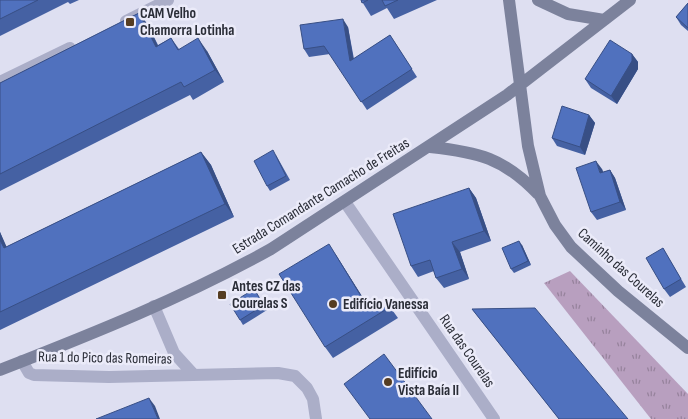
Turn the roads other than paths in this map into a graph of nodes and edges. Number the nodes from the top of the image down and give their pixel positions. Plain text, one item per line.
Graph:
1 (168, 0) edge
2 (509, 0) edge
3 (538, 0) edge
4 (630, 0) edge
5 (604, 20) junction
6 (114, 27) edge
7 (79, 44) edge
8 (0, 82) edge
9 (520, 86) junction
10 (430, 147) junction
11 (540, 196) junction
12 (345, 202) junction
13 (154, 306) junction
14 (688, 348) edge
15 (22, 361) junction
16 (0, 370) edge
17 (194, 375) junction
18 (316, 419) edge
19 (494, 419) edge

1 - 6 street
2 - 9 main road, Caminho das Courelas
3 - 5 main road
4 - 5 main road, Estrada Comandante Camacho de Freitas
5 - 9 main road, Estrada Comandante Camacho de Freitas
7 - 8 street
9 - 10 main road, Estrada Comandante Camacho de Freitas
9 - 11 main road, Caminho das Courelas
10 - 11 main road
10 - 12 main road, Estrada Comandante Camacho de Freitas
11 - 14 main road, Caminho das Courelas
12 - 13 main road, Estrada Comandante Camacho de Freitas
12 - 19 street, Rua das Courelas
13 - 15 main road, Estrada Comandante Camacho de Freitas
13 - 17 street, Rua 1 do Pico das Romeiras
15 - 16 main road, Estrada Comandante Camacho de Freitas
15 - 17 street, Rua 1 do Pico das Romeiras
17 - 18 street, Rua 1 do Pico das Romeiras

